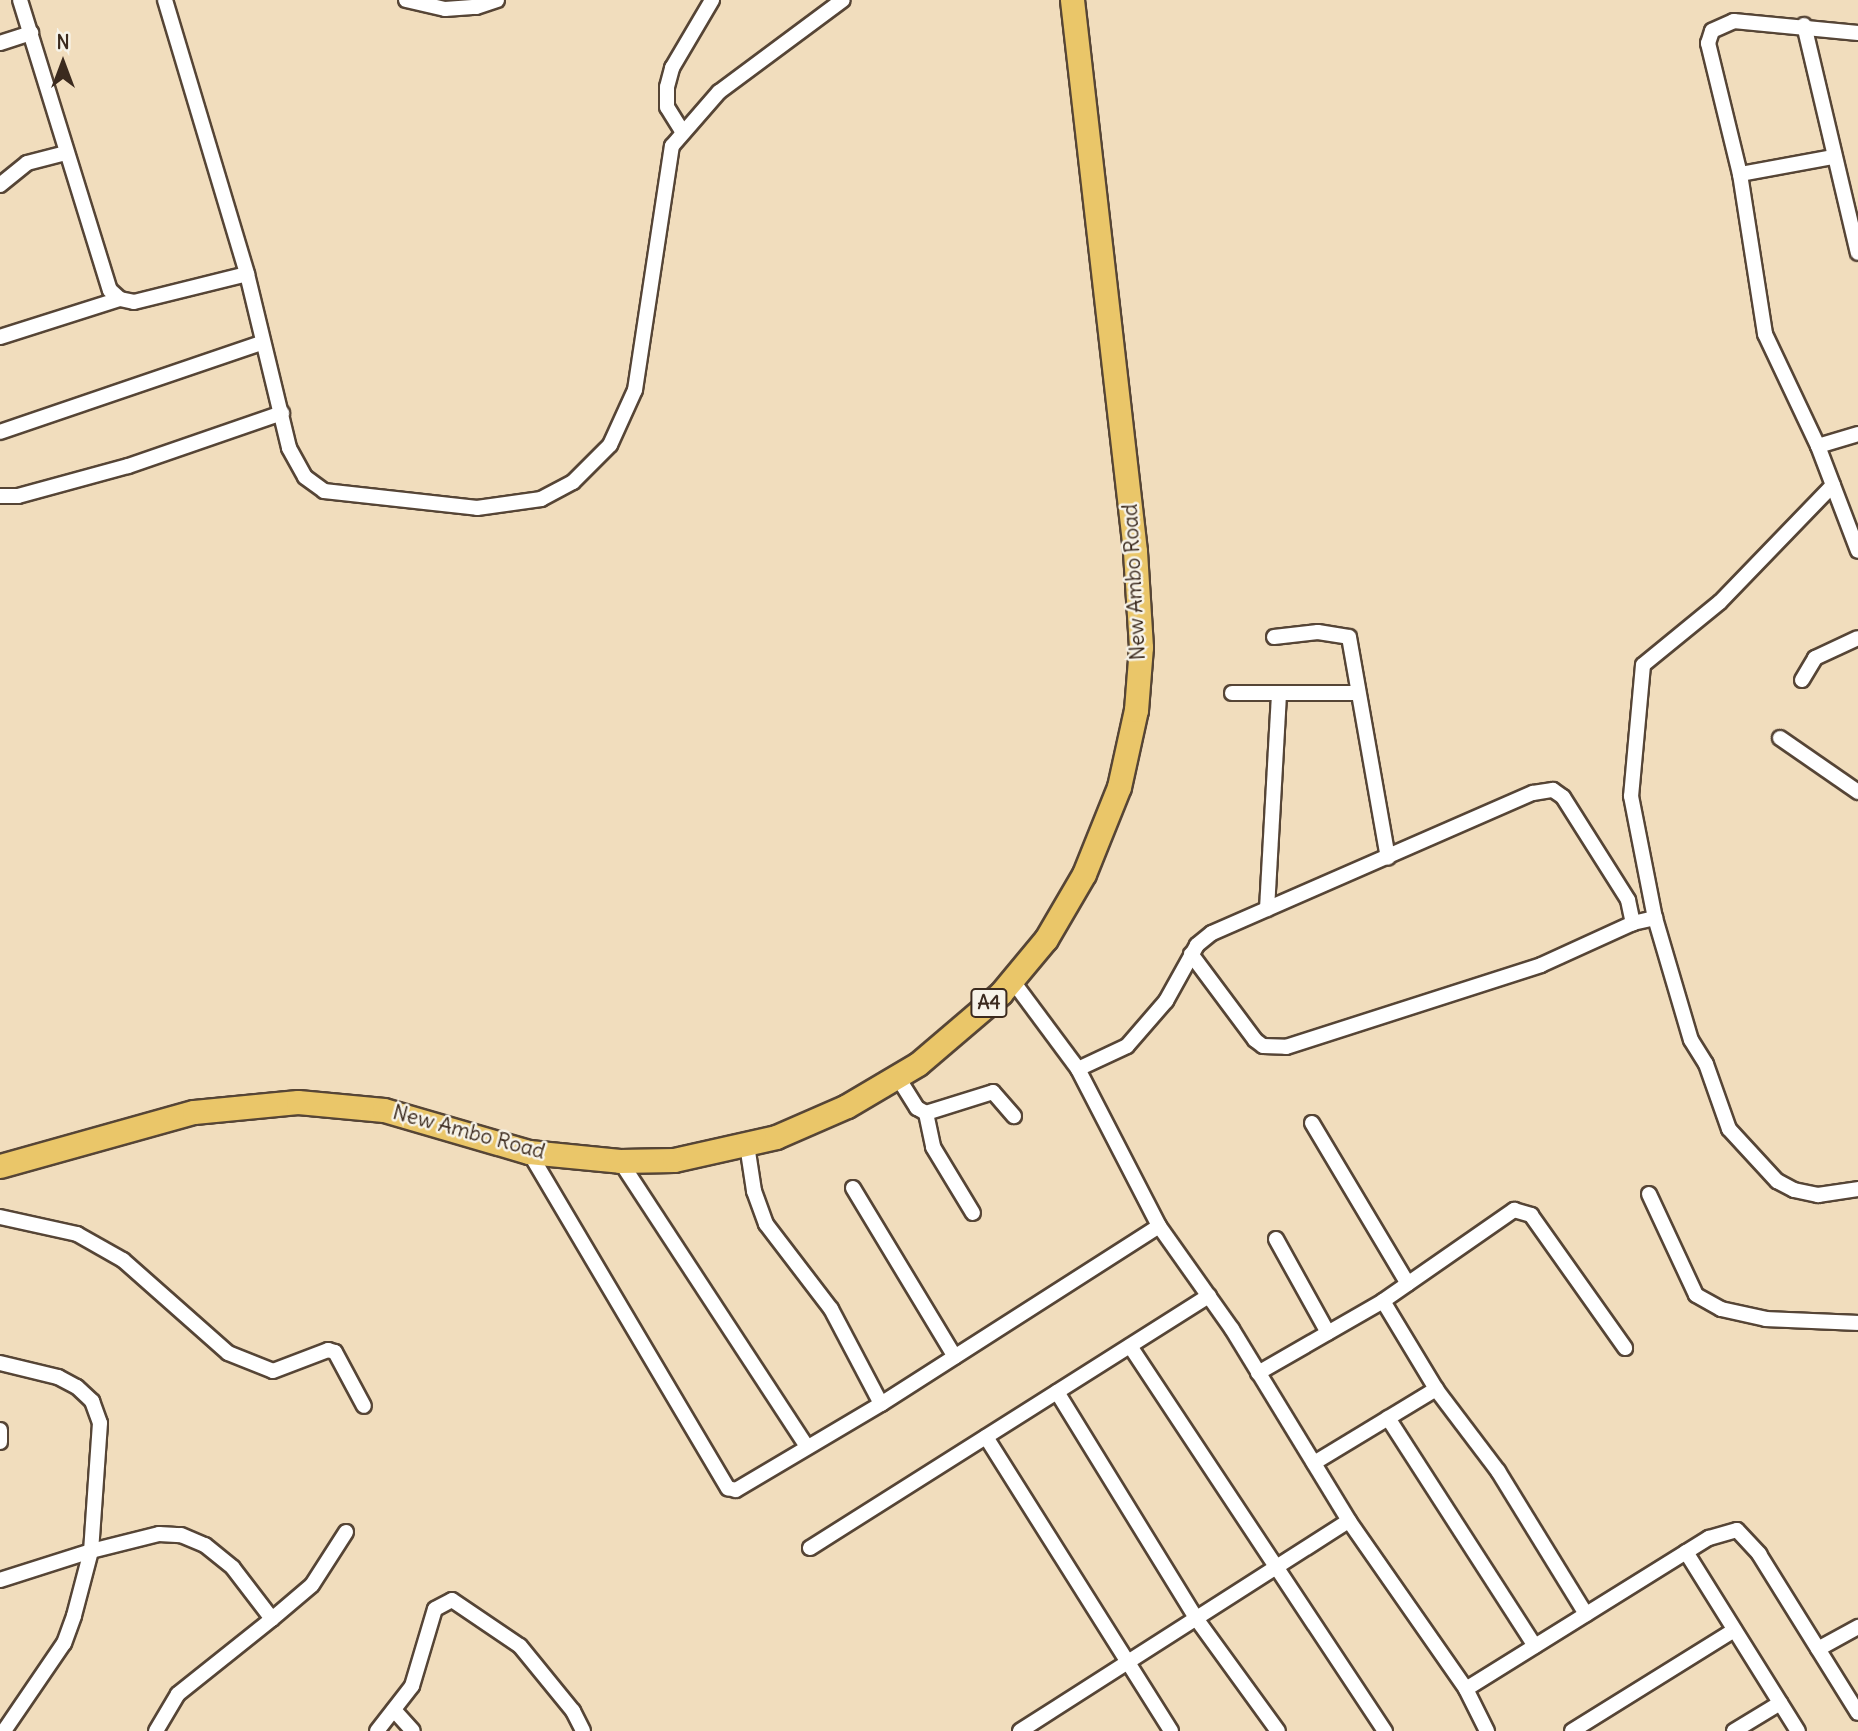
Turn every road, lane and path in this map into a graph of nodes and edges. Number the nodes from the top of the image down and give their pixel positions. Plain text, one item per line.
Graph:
1 (20, 0) edge
2 (165, 0) edge
3 (406, 0) edge
4 (497, 0) edge
5 (712, 0) edge
6 (843, 0) edge
7 (1072, 0) edge
8 (1804, 25) junction
9 (30, 33) junction
10 (1858, 33) edge
11 (0, 43) edge
12 (682, 131) junction
13 (66, 153) junction
14 (1833, 157) junction
15 (1740, 174) junction
16 (0, 185) edge
17 (1858, 253) edge
18 (247, 274) junction
19 (120, 299) junction
20 (0, 337) edge
21 (262, 343) junction
22 (282, 413) junction
23 (0, 432) edge
24 (1858, 434) edge
25 (1818, 446) junction
26 (1833, 485) junction
27 (0, 496) edge
28 (1858, 551) edge
29 (1274, 637) dead end
30 (1858, 638) edge
31 (1802, 680) dead end
32 (1232, 693) dead end
33 (1357, 693) junction
34 (1279, 696) junction
35 (1780, 738) dead end
36 (1858, 792) edge
37 (1388, 858) junction
38 (1267, 909) junction
39 (1655, 918) junction
40 (1633, 923) junction
41 (1191, 954) junction
42 (1012, 980) junction
43 (1078, 1069) junction
44 (897, 1076) junction
45 (926, 1113) junction
46 (1014, 1116) dead end
47 (1312, 1123) dead end
48 (747, 1145) junction
49 (529, 1152) junction
50 (620, 1160) junction
51 (0, 1166) edge
52 (853, 1188) dead end
53 (1858, 1189) edge
54 (1649, 1194) dead end
55 (973, 1213) dead end
56 (0, 1217) edge
57 (1159, 1226) junction
58 (1276, 1238) dead end
59 (1408, 1283) junction
60 (1209, 1296) junction
61 (1383, 1301) junction
62 (1858, 1323) edge
63 (1328, 1333) junction
64 (1130, 1346) junction
65 (1625, 1348) dead end
66 (956, 1357) junction
67 (0, 1363) edge
68 (1258, 1373) junction
69 (1436, 1389) junction
70 (1057, 1392) junction
71 (881, 1404) junction
72 (364, 1406) dead end
73 (1388, 1418) junction
74 (0, 1430) edge
75 (986, 1437) junction
76 (0, 1442) edge
77 (806, 1445) junction
78 (1314, 1463) junction
79 (1349, 1521) junction
80 (346, 1532) dead end
81 (810, 1548) dead end
82 (91, 1551) junction
83 (1686, 1552) junction
84 (1277, 1571) junction
85 (0, 1580) edge
86 (1586, 1614) junction
87 (272, 1619) junction
88 (1198, 1621) junction
89 (1858, 1627) edge
90 (1734, 1630) junction
91 (1535, 1646) junction
92 (1818, 1649) junction
93 (1128, 1666) junction
94 (1466, 1689) junction
95 (1780, 1703) junction
96 (394, 1710) junction
97 (1858, 1713) edge
98 (4, 1731) edge
99 (156, 1731) edge
100 (377, 1731) edge
101 (413, 1731) edge
102 (583, 1731) edge
103 (1020, 1731) edge
104 (1171, 1731) edge
105 (1278, 1731) edge
106 (1385, 1731) edge
107 (1488, 1731) edge
108 (1572, 1731) edge
109 (1734, 1731) edge
110 (1798, 1731) edge

1 - 9 street
2 - 18 street
3 - 4 street
5 - 12 street
6 - 12 street
7 - 42 main road, New Ambo Road / A4
8 - 10 street
8 - 14 street
8 - 15 street
9 - 11 street
9 - 13 street
12 - 22 street
13 - 16 street
13 - 19 street
14 - 15 street
14 - 17 street
15 - 25 street
18 - 19 street
18 - 21 street
19 - 20 street
21 - 22 street
21 - 23 street
22 - 27 street
24 - 25 street
25 - 26 street
26 - 28 street
26 - 39 street
29 - 33 street
30 - 31 street
32 - 34 street
33 - 34 street
33 - 37 street
34 - 38 street
35 - 36 street
37 - 38 street
37 - 40 street
38 - 41 street
39 - 40 street
39 - 53 street
40 - 41 street
41 - 43 street
42 - 43 street
42 - 44 main road, New Ambo Road / A4
43 - 57 street
44 - 45 street
44 - 48 main road, New Ambo Road / A4
45 - 46 street
45 - 55 street
47 - 59 street
48 - 50 main road, New Ambo Road / A4
48 - 71 street
49 - 50 main road, New Ambo Road / A4
49 - 51 main road, New Ambo Road / A4
49 - 77 street
50 - 77 street
52 - 66 street
54 - 62 street
56 - 72 street
57 - 60 street
57 - 66 street
58 - 63 street
59 - 61 street
59 - 65 street
60 - 64 street
60 - 68 street
61 - 63 street
61 - 69 street
63 - 68 street
64 - 70 street
64 - 84 street
66 - 71 street
67 - 82 street
68 - 78 street
69 - 73 street
69 - 86 street
70 - 75 street
70 - 88 street
71 - 77 street
73 - 78 street
73 - 91 street
74 - 76 street
75 - 81 street
75 - 93 street
78 - 79 street
79 - 84 street
79 - 94 street
80 - 87 street
82 - 85 street
82 - 87 street
82 - 98 street
83 - 86 street
83 - 90 street
83 - 92 street
84 - 88 street
84 - 106 street
86 - 91 street
87 - 99 street
88 - 93 street
88 - 105 street
89 - 92 street
90 - 95 street
90 - 108 street
91 - 94 street
92 - 97 street
93 - 103 street
93 - 104 street
94 - 107 street
95 - 109 street
95 - 110 street
96 - 100 street
96 - 101 street
96 - 102 street

